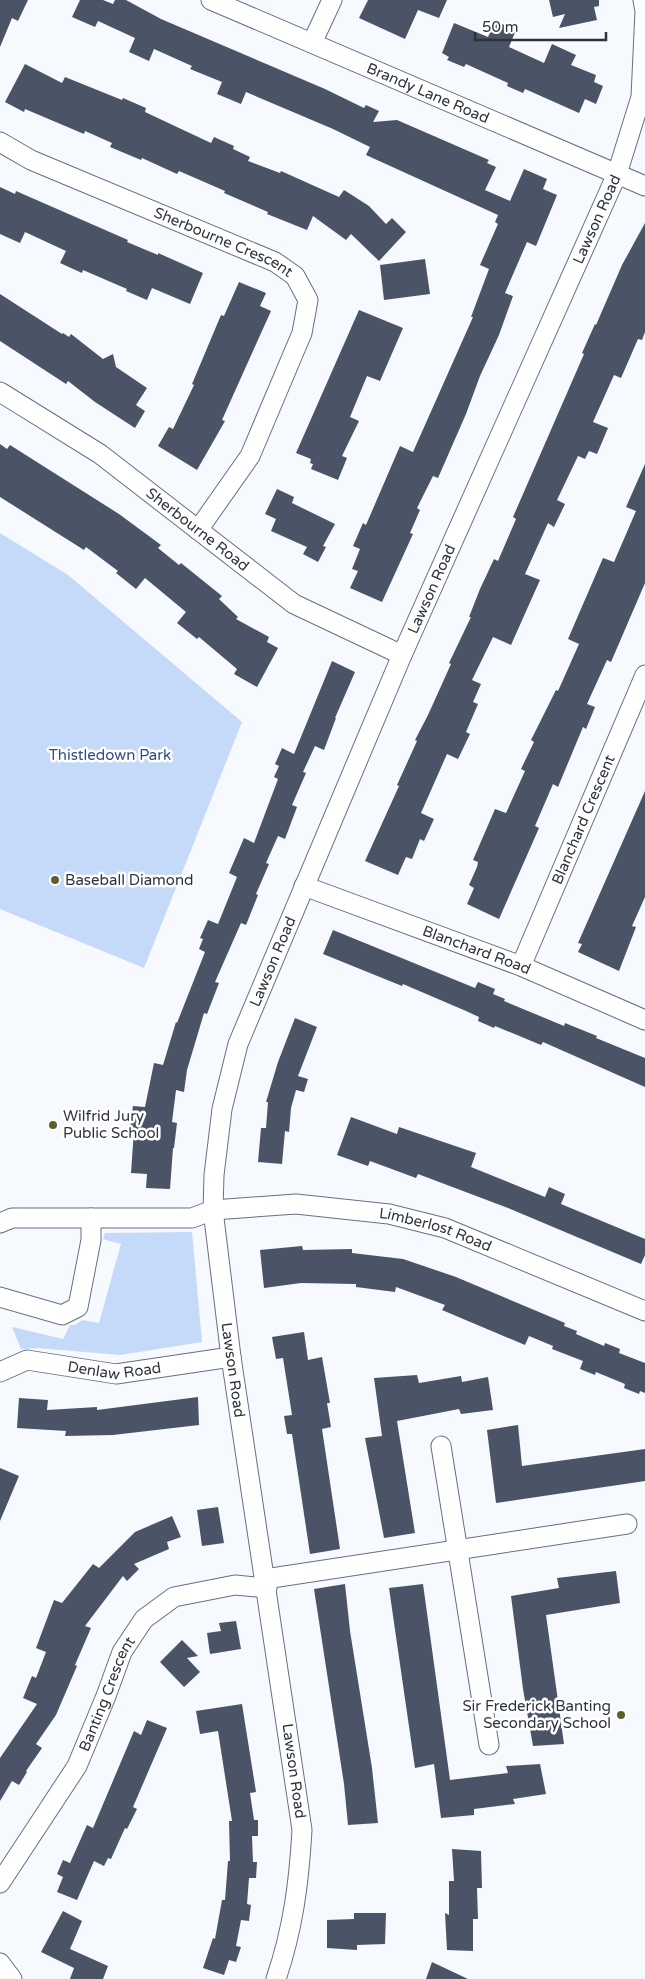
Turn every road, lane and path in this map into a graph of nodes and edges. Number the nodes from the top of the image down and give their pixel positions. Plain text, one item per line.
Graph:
1 (211, 0) edge
2 (332, 0) edge
3 (643, 0) edge
4 (312, 43) junction
5 (0, 142) edge
6 (618, 174) junction
7 (645, 186) edge
8 (0, 392) edge
9 (198, 530) junction
10 (402, 654) junction
11 (645, 675) edge
12 (304, 886) junction
13 (521, 966) junction
14 (645, 1020) edge
15 (213, 1210) junction
16 (92, 1218) junction
17 (0, 1223) edge
18 (0, 1297) edge
19 (645, 1311) edge
20 (230, 1357) junction
21 (0, 1372) edge
22 (441, 1446) dead end
23 (627, 1524) dead end
24 (459, 1550) junction
25 (266, 1583) junction
26 (489, 1745) dead end
27 (0, 1883) edge
28 (0, 1964) edge
29 (12, 1979) edge
30 (276, 1979) edge

1 - 4 street, Brandy Lane Road
2 - 4 street
3 - 6 street, Lawson Road
4 - 6 street, Brandy Lane Road
5 - 9 street, Sherbourne Crescent
6 - 7 street, Brandy Lane Road
6 - 10 street, Lawson Road
8 - 9 street, Sherbourne Road
9 - 10 street, Sherbourne Road
10 - 12 street, Lawson Road
11 - 13 street, Blanchard Crescent
12 - 13 street, Blanchard Road
12 - 15 street, Lawson Road
13 - 14 street, Blanchard Road
15 - 16 street, Limberlost Road
15 - 19 street, Limberlost Road
15 - 20 street, Lawson Road
16 - 17 street, Limberlost Road
16 - 18 street
20 - 21 street, Denlaw Road
20 - 25 street, Lawson Road
22 - 24 street
23 - 24 street, Banting Crescent
24 - 25 street, Banting Crescent
24 - 26 street
25 - 27 street, Banting Crescent
25 - 30 street, Lawson Road
28 - 29 street

